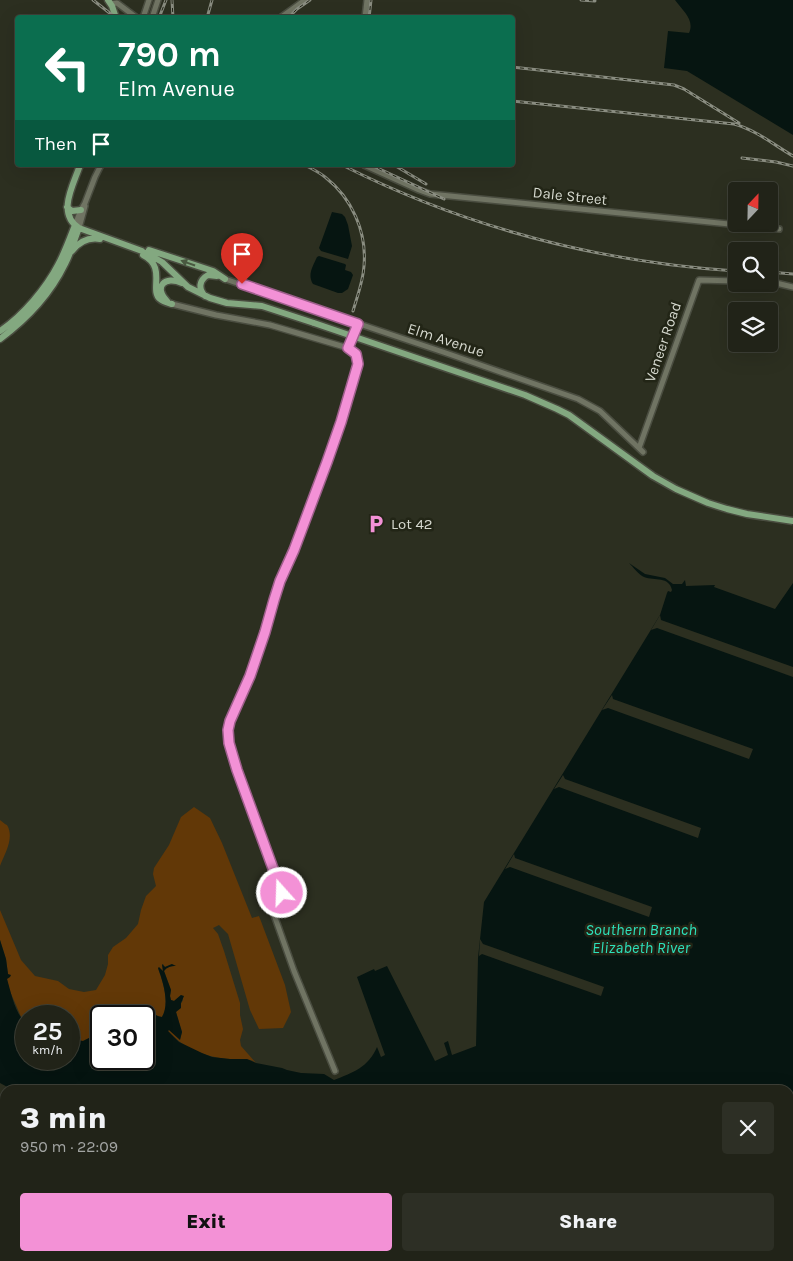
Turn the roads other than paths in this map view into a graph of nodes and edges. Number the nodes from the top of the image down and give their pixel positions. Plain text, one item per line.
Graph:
1 (149, 0) edge
2 (158, 0) edge
3 (305, 0) edge
4 (367, 0) edge
5 (109, 2) edge
6 (115, 15) edge
7 (133, 15) edge
8 (144, 15) edge
9 (153, 15) edge
10 (284, 15) edge
11 (365, 15) edge
12 (79, 167) edge
13 (96, 167) edge
14 (100, 167) edge
15 (368, 167) edge
16 (95, 177) junction
17 (85, 203) junction
18 (67, 207) junction
19 (81, 210) junction
20 (77, 227) junction
21 (779, 229) dead end
22 (111, 240) junction
23 (121, 244) junction
24 (144, 252) junction
25 (68, 258) junction
26 (168, 267) junction
27 (225, 279) junction
28 (728, 281) edge
29 (157, 282) junction
30 (778, 284) edge
31 (188, 287) junction
32 (793, 287) edge
33 (208, 298) junction
34 (172, 304) junction
35 (27, 312) junction
36 (358, 324) junction
37 (0, 331) edge
38 (0, 339) edge
39 (348, 348) junction
40 (641, 450) joint
41 (793, 521) edge
42 (335, 1071) dead end

1 - 8 street
2 - 9 street
3 - 10 street
4 - 11 street
5 - 6 main road
5 - 7 street
12 - 18 main road
13 - 16 street
14 - 16 street
15 - 21 street, Dale Street
16 - 17 street
17 - 19 street
17 - 20 street
18 - 19 main road
18 - 20 main road
19 - 20 street
20 - 22 main road
20 - 25 main road
20 - 35 main road
22 - 23 main road
22 - 25 main road
23 - 24 main road
23 - 24 main road
24 - 26 main road
27 -> 24 main road
24 - 29 main road
25 - 35 main road
26 - 29 main road
26 - 31 main road
27 - 33 main road
27 - 36 street, Elm Avenue
28 - 40 street, Veneer Road
29 - 34 main road
30 - 32 street
31 - 33 main road
31 - 34 main road
33 - 41 main road, bridge
34 - 39 street
35 - 37 main road
35 - 38 main road
36 - 39 street
36 - 40 street, Elm Avenue
39 - 42 street

